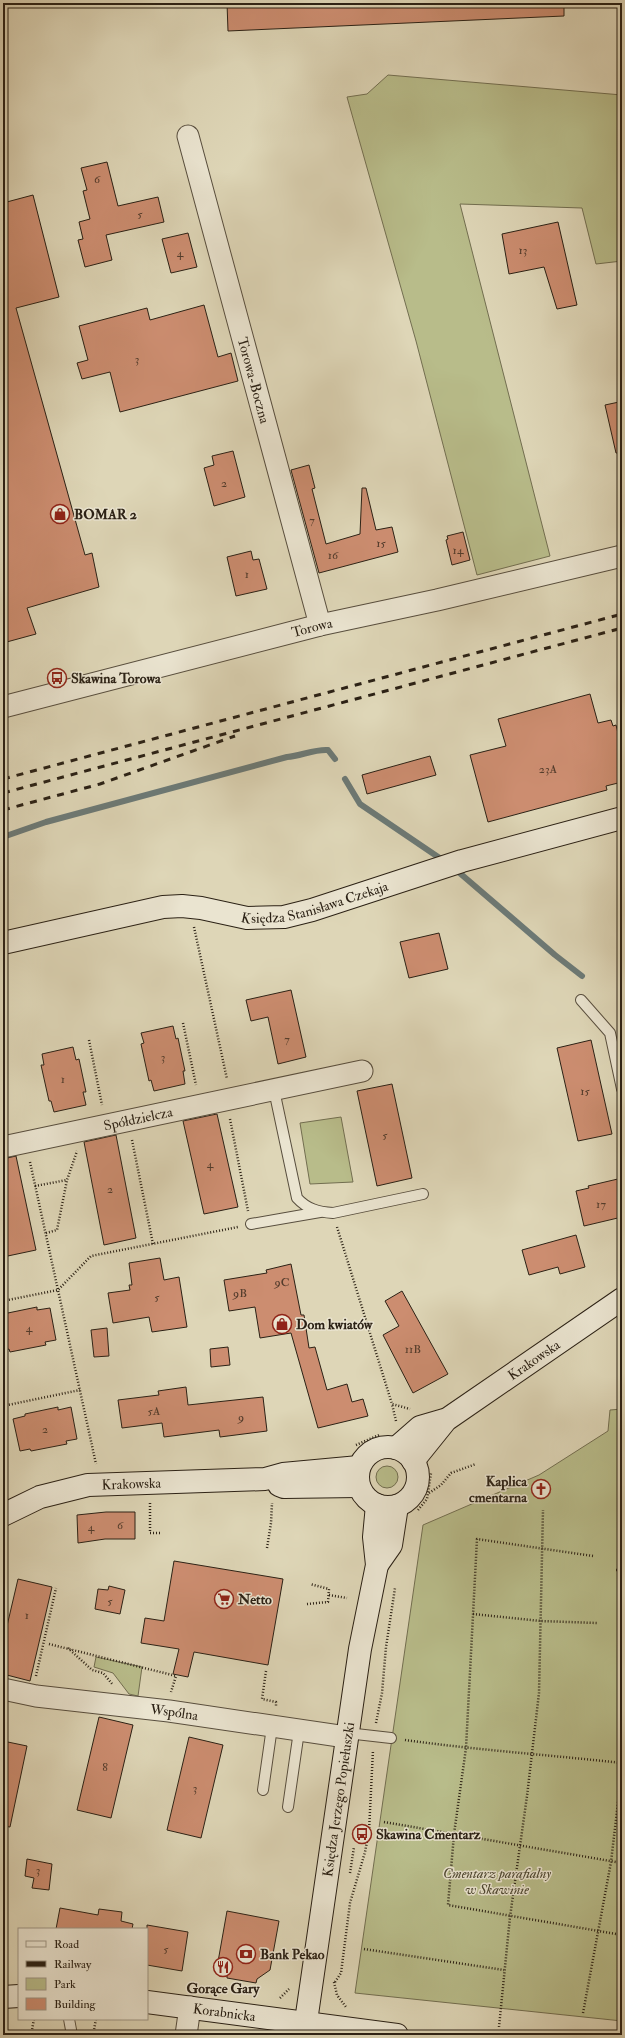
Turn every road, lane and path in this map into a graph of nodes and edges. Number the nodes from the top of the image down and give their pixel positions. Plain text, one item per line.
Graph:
1 (188, 136) dead end
2 (622, 556) edge
3 (320, 625) junction
4 (3, 707) edge
5 (622, 818) edge
6 (193, 923) dead end
7 (3, 943) edge
8 (581, 1000) dead end
9 (183, 1022) dead end
10 (89, 1040) dead end
11 (362, 1071) dead end
12 (622, 1089) edge
13 (274, 1090) junction
14 (229, 1100) junction
15 (200, 1106) junction
16 (128, 1121) junction
17 (106, 1125) junction
18 (85, 1130) junction
19 (26, 1142) junction
20 (3, 1147) edge
21 (67, 1180) junction
22 (35, 1186) junction
23 (424, 1194) dead end
24 (320, 1212) junction
25 (333, 1213) junction
26 (251, 1224) junction
27 (46, 1233) junction
28 (153, 1244) junction
29 (58, 1290) junction
30 (622, 1299) edge
31 (3, 1301) edge
32 (80, 1390) junction
33 (392, 1404) dead end
34 (3, 1406) edge
35 (446, 1420) junction
36 (396, 1448) junction
37 (94, 1456) dead end
38 (423, 1464) junction
39 (476, 1464) dead end
40 (359, 1476) junction
41 (428, 1493) junction
42 (272, 1500) dead end
43 (397, 1508) junction
44 (543, 1510) dead end
45 (150, 1511) dead end
46 (3, 1515) edge
47 (160, 1533) dead end
48 (267, 1548) dead end
49 (540, 1548) junction
50 (593, 1556) dead end
51 (616, 1570) dead end
52 (622, 1570) edge
53 (310, 1584) dead end
54 (396, 1586) dead end
55 (56, 1588) dead end
56 (328, 1595) junction
57 (347, 1598) dead end
58 (307, 1604) dead end
59 (473, 1614) junction
60 (541, 1621) junction
61 (597, 1623) dead end
62 (50, 1644) dead end
63 (67, 1648) junction
64 (266, 1671) dead end
65 (34, 1681) dead end
66 (115, 1688) dead end
67 (3, 1689) edge
68 (170, 1697) dead end
69 (272, 1718) junction
70 (299, 1731) junction
71 (347, 1735) junction
72 (374, 1736) junction
73 (391, 1738) joint
74 (466, 1748) junction
75 (532, 1753) junction
76 (622, 1764) edge
77 (622, 1768) edge
78 (263, 1790) dead end
79 (288, 1807) dead end
80 (384, 1822) dead end
81 (454, 1834) junction
82 (520, 1846) junction
83 (611, 1862) junction
84 (622, 1863) edge
85 (510, 1917) junction
86 (598, 1931) junction
87 (622, 1935) edge
88 (364, 1949) dead end
89 (504, 1970) junction
90 (329, 1981) dead end
91 (334, 1982) junction
92 (18, 1996) edge
93 (3, 1997) edge
94 (148, 2002) edge
95 (190, 2007) junction
96 (347, 2008) dead end
97 (583, 2013) dead end
98 (34, 2020) edge
99 (69, 2020) edge
100 (96, 2020) edge
101 (499, 2027) dead end
102 (305, 2030) edge
103 (544, 2032) dead end
104 (31, 2035) edge
105 (72, 2035) edge
106 (94, 2035) edge
107 (186, 2035) edge
108 (397, 2035) edge
109 (578, 2035) edge

1 - 3 street, Torowa-Boczna
2 - 3 street, Torowa
3 - 4 street, Torowa
5 - 7 street, Księdza Stanisława Czekaja
6 - 14 path
8 - 12 lane
9 - 15 path
10 - 17 path
11 - 13 street, Spółdzielcza
13 - 14 street, Spółdzielcza
13 - 24 lane
14 - 15 street, Spółdzielcza
14 - 26 path
15 - 16 street, Spółdzielcza
16 - 17 street, Spółdzielcza
16 - 28 path
17 - 18 street, Spółdzielcza
18 - 19 street, Spółdzielcza
18 - 21 path
19 - 20 street, Spółdzielcza
19 - 22 path
21 - 22 path
21 - 27 path
22 - 27 path
23 - 25 lane
24 - 25 lane
24 - 26 lane
25 - 33 path
26 - 28 path
27 - 29 path
28 - 29 path
29 - 31 path
29 - 32 path
30 - 35 street, Krakowska
32 - 34 path
32 - 37 path
35 - 36 street, Krakowska
35 - 38 street, Krakowska
36 - 38 street
36 - 40 street
38 - 41 path
38 - 43 street
39 - 41 path
40 - 43 street
40 - 46 street, Krakowska
41 - 43 path
42 - 48 path
43 - 71 street, Księdza Jerzego Popiełuszki
44 - 49 path
45 - 47 path
49 - 50 path
49 - 59 path
49 - 60 path
51 - 52 path
53 - 56 path
54 - 72 path
55 - 65 path
56 - 57 path
56 - 58 path
59 - 60 path
59 - 74 path
60 - 61 path
60 - 75 path
62 - 63 path
63 - 66 path
63 - 68 path
64 - 69 path
67 - 69 street, Wspólna
69 - 70 street, Wspólna
69 - 78 lane
70 - 71 street, Wspólna
70 - 79 lane
71 - 72 lane
71 - 102 street, Księdza Jerzego Popiełuszki
72 - 73 lane
72 - 91 path
73 - 74 path
74 - 75 path
74 - 81 path
75 - 76 path
75 - 82 path
77 - 83 path
80 - 81 path
81 - 82 path
81 - 85 path
82 - 83 path
82 - 85 path
83 - 84 path
83 - 86 path
85 - 86 path
85 - 89 path
86 - 87 path
86 - 97 path
88 - 89 path
89 - 101 path
90 - 91 path
91 - 96 path
92 - 93 street
94 - 95 street, Korabnicka
95 - 102 street, Korabnicka
95 - 107 street
98 - 104 path
99 - 105 lane
100 - 106 path
102 - 108 street, Korabnicka
103 - 109 path

